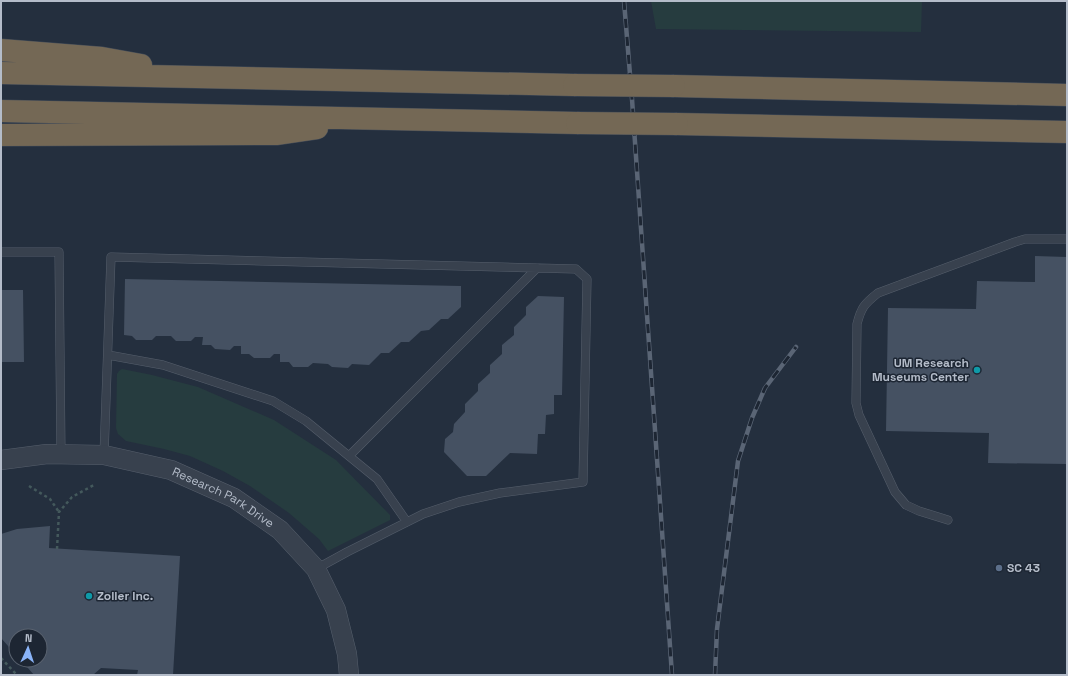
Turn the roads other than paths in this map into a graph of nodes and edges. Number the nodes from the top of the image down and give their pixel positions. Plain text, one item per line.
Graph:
1 (1, 50) edge
2 (1, 73) edge
3 (211, 78) junction
4 (1067, 95) edge
5 (1, 111) edge
6 (378, 119) junction
7 (1067, 132) edge
8 (1, 135) edge
9 (1067, 239) edge
10 (1, 252) edge
11 (537, 268) junction
12 (108, 355) junction
13 (61, 455) junction
14 (104, 455) junction
15 (349, 456) junction
16 (1, 460) edge
17 (948, 520) dead end
18 (407, 522) junction
19 (316, 569) junction
20 (349, 675) edge

1 - 3 highway
2 - 3 highway
3 - 4 highway, bridge
5 - 6 highway
6 - 7 highway, bridge
6 - 8 highway
9 - 17 lane
10 - 13 lane
11 - 12 lane
11 - 15 lane
11 - 18 lane
12 - 14 lane
12 - 15 lane
13 - 14 street, Research Park Drive
13 - 16 street, Research Park Drive
14 - 19 street, Research Park Drive
15 - 18 lane
18 - 19 lane
19 - 20 street, Research Park Drive

